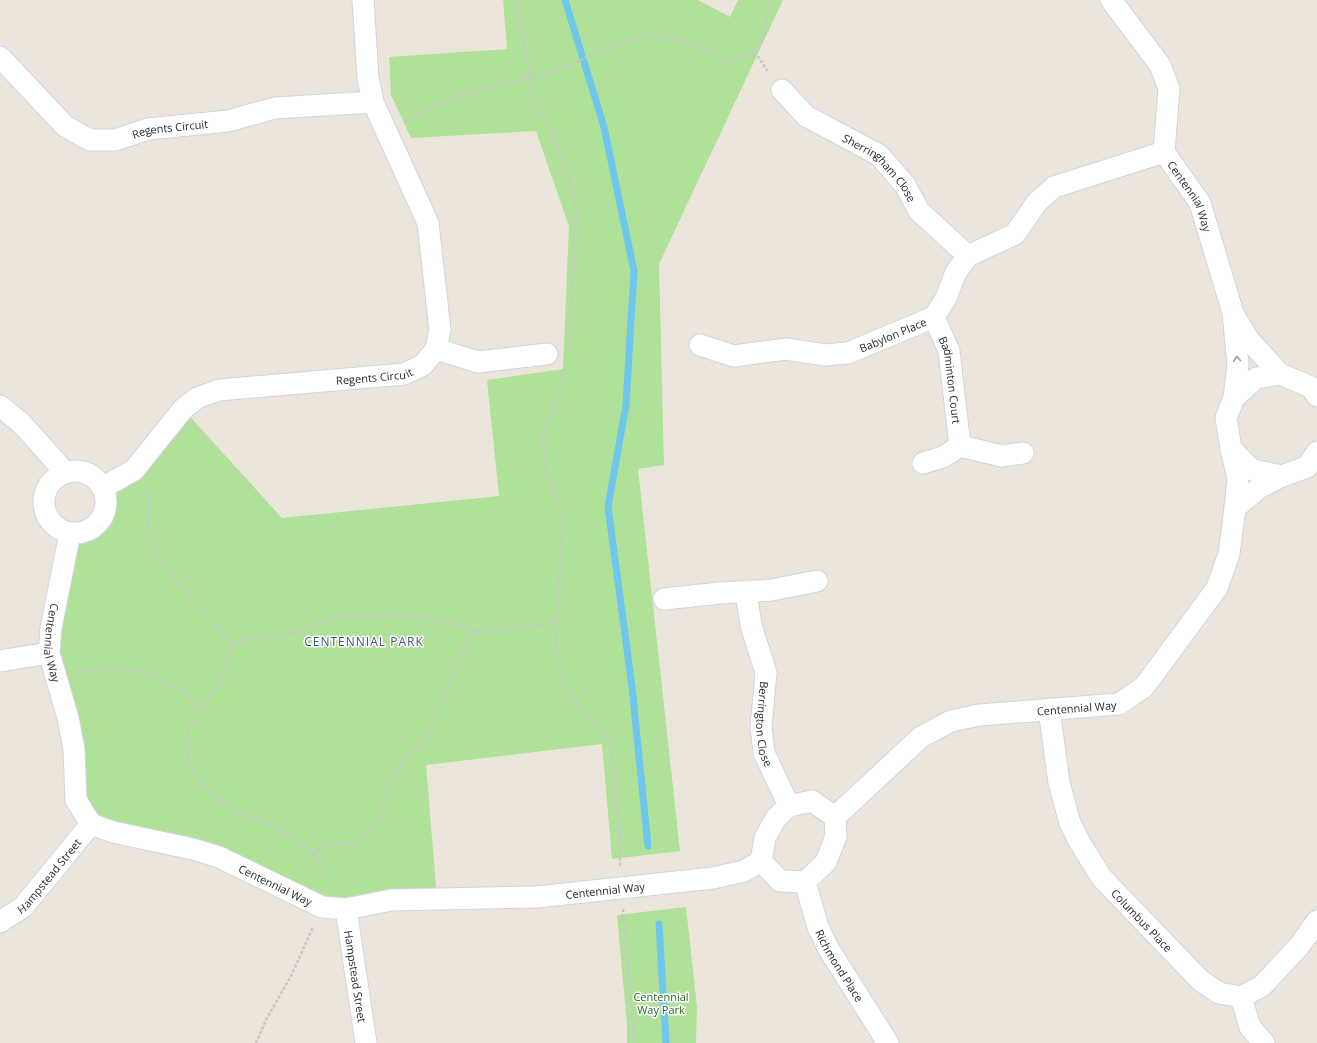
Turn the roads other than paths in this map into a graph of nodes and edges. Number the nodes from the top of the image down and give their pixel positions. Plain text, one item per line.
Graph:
1 (363, 0) edge
2 (1111, 0) edge
3 (0, 57) edge
4 (782, 90) dead end
5 (373, 102) junction
6 (1164, 152) junction
7 (968, 256) junction
8 (1233, 313) junction
9 (934, 317) junction
10 (700, 345) dead end
11 (436, 349) junction
12 (547, 354) dead end
13 (1280, 374) junction
14 (1315, 388) edge
15 (1234, 398) junction
16 (0, 406) edge
17 (960, 446) junction
18 (1231, 449) junction
19 (1317, 452) edge
20 (1023, 453) dead end
21 (923, 463) dead end
22 (66, 473) junction
23 (1282, 476) junction
24 (102, 488) junction
25 (1236, 508) junction
26 (70, 533) junction
27 (817, 581) dead end
28 (746, 592) junction
29 (664, 599) dead end
30 (49, 653) junction
31 (0, 660) edge
32 (1049, 710) junction
33 (789, 806) junction
34 (835, 817) junction
35 (91, 824) junction
36 (761, 861) junction
37 (805, 882) junction
38 (346, 909) junction
39 (0, 922) edge
40 (1317, 922) edge
41 (1241, 997) junction
42 (366, 1043) edge
43 (888, 1043) edge
44 (1264, 1043) edge

1 - 5 street, Regents Circuit
2 - 6 street, Centennial Way
3 - 5 street, Regents Circuit
4 - 7 street, Sherringham Close
5 - 11 street, Regents Circuit
6 - 7 street, Babylon Place
6 - 8 street, Centennial Way
7 - 9 street, Babylon Place
8 - 13 street, Centennial Way
15 -> 8 street, Centennial Way
9 - 10 street, Babylon Place
9 - 17 street, Badminton Court
11 - 12 street
11 - 24 street, Regents Circuit
13 - 14 street, Centennial Way
13 - 15 street, Centennial Way
15 - 18 street, Centennial Way
16 - 22 street
17 - 20 street
17 - 21 street
18 - 23 street
18 - 25 street, Centennial Way
19 - 23 street
22 - 24 street
22 - 26 street
23 - 25 street
24 - 26 street
25 - 32 street, Centennial Way
26 - 30 street, Centennial Way
27 - 28 street
28 - 29 street
28 - 33 street, Berrington Close
30 - 31 street
30 - 35 street, Centennial Way
32 - 34 street, Centennial Way
32 - 41 street, Columbus Place
33 - 34 street
33 - 36 street
34 - 37 street
35 - 38 street, Centennial Way
35 - 39 street, Hampstead Street
36 - 37 street
36 - 38 street, Centennial Way
37 - 43 street, Richmond Place
38 - 42 street, Hampstead Street
40 - 41 street
41 - 44 street

